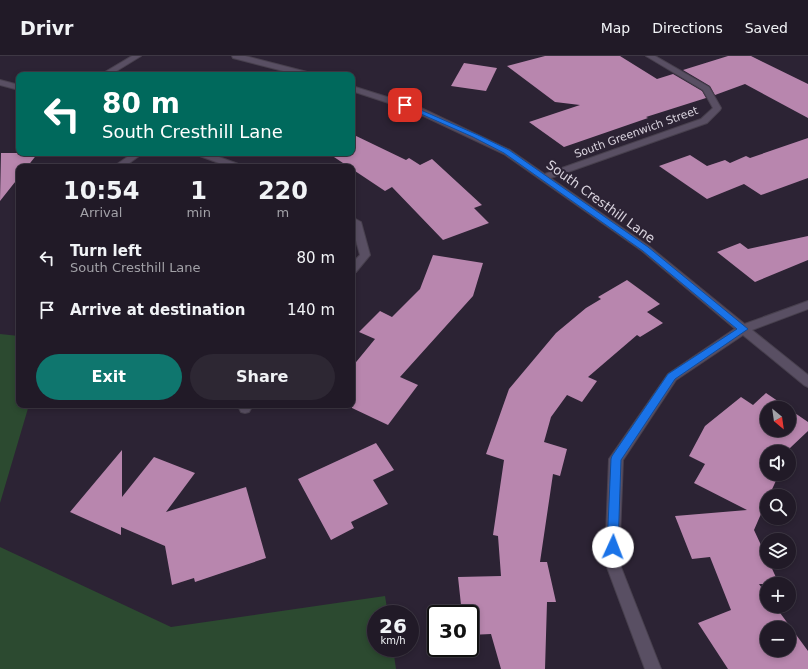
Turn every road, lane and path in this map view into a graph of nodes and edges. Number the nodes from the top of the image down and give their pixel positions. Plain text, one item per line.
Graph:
1 (137, 56) edge
2 (236, 56) edge
3 (650, 56) edge
4 (109, 72) edge
5 (297, 72) edge
6 (0, 82) edge
7 (16, 87) edge
8 (355, 89) edge
9 (134, 156) edge
10 (208, 156) edge
11 (122, 164) edge
12 (230, 164) edge
13 (545, 177) junction
14 (355, 222) edge
15 (355, 267) edge
16 (808, 305) edge
17 (743, 329) junction
18 (808, 382) edge
19 (653, 669) edge

1 - 4 street
2 - 5 street
3 - 13 street, South Greenwich Street
6 - 7 street
8 - 13 street, South Cresthill Lane
9 - 11 street
10 - 12 street
13 - 17 street, South Cresthill Lane
14 - 15 street
16 - 17 street
17 - 18 street, South Cresthill Lane
17 - 19 street

